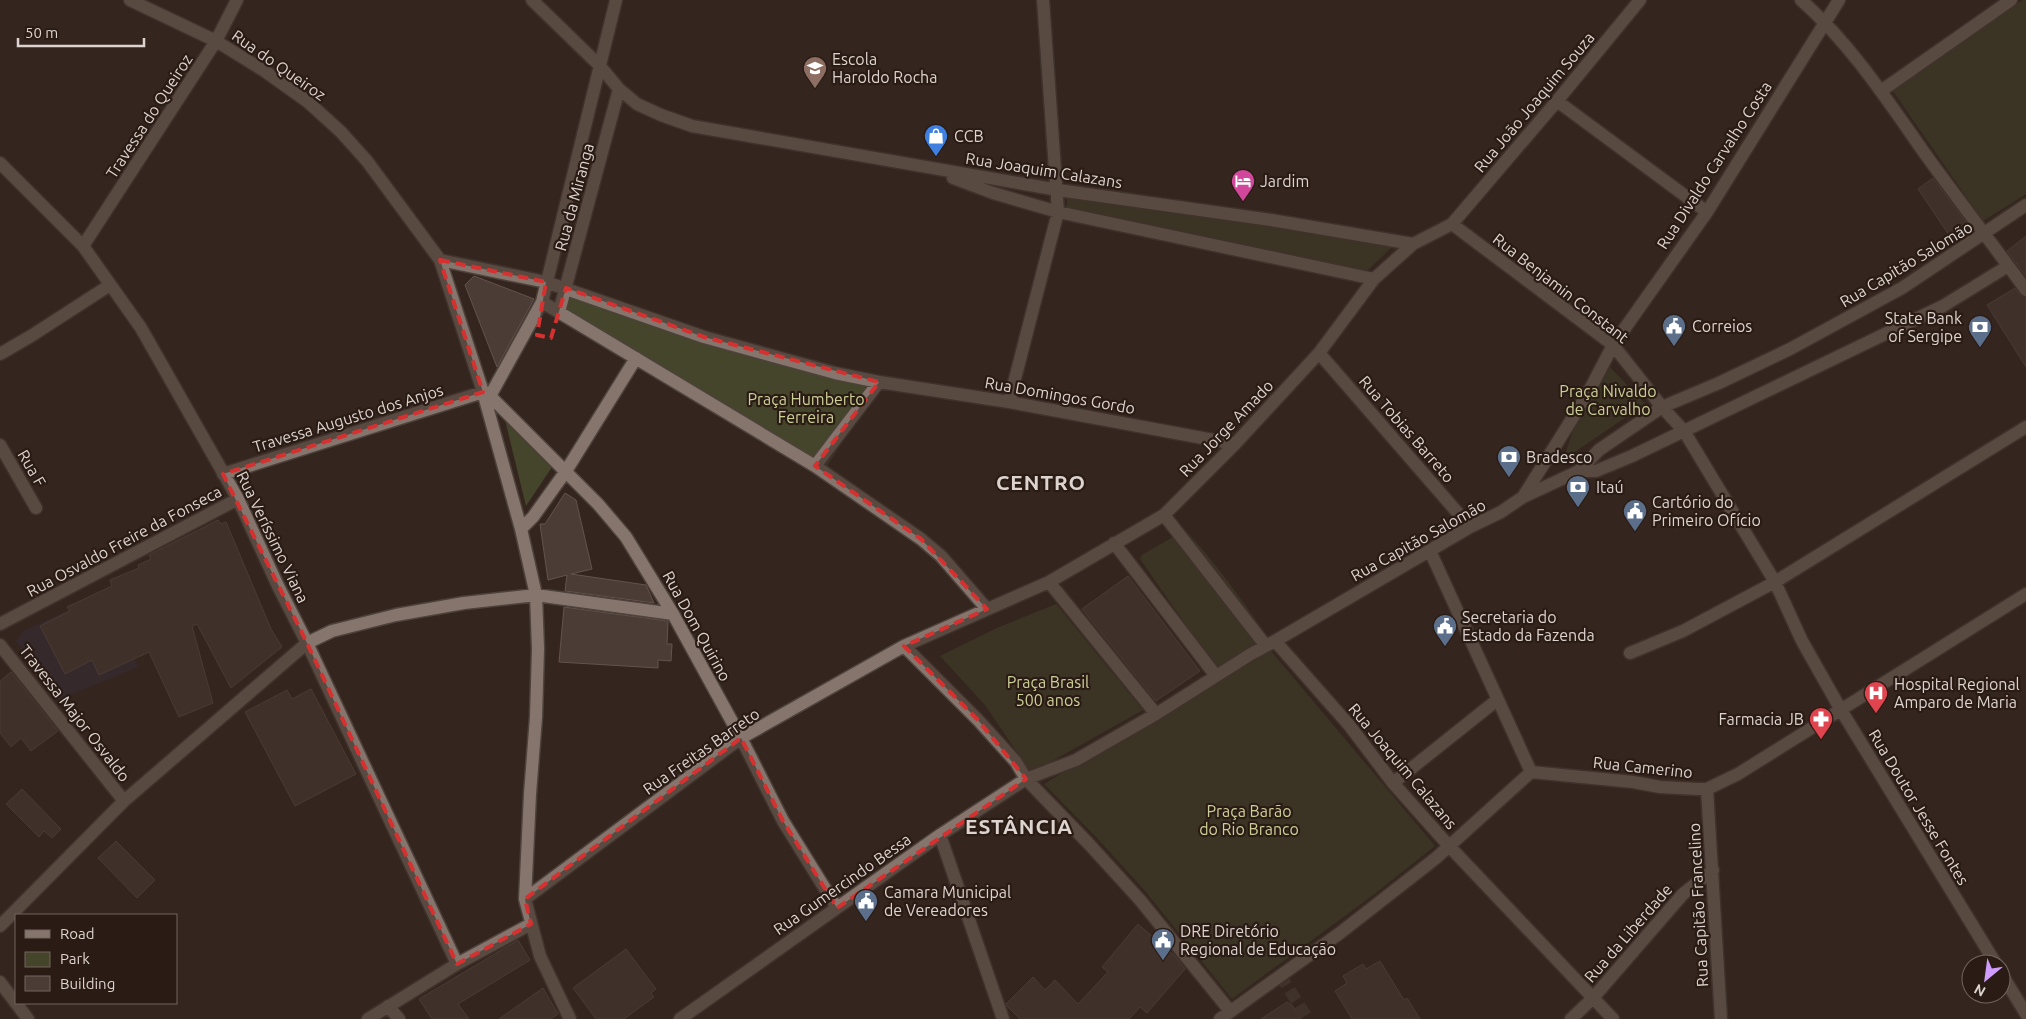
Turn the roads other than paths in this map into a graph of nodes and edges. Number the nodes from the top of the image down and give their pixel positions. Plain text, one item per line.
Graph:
1 (130, 0) edge
2 (237, 0) edge
3 (532, 0) edge
4 (616, 0) edge
5 (1043, 0) edge
6 (1640, 0) edge
7 (1802, 0) edge
8 (1839, 0) edge
9 (2010, 0) edge
10 (1825, 21) junction
11 (216, 41) junction
12 (600, 66) junction
13 (619, 89) junction
14 (1881, 91) junction
15 (1557, 101) junction
16 (0, 162) edge
17 (917, 165) junction
18 (1058, 190) junction
19 (2026, 205) edge
20 (1058, 212) junction
21 (1706, 212) junction
22 (1452, 224) junction
23 (1982, 233) junction
24 (1413, 244) junction
25 (83, 246) junction
26 (440, 260) junction
27 (2008, 266) junction
28 (1374, 278) junction
29 (546, 282) junction
30 (110, 286) junction
31 (566, 288) junction
32 (2026, 290) edge
33 (542, 302) junction
34 (558, 312) junction
35 (1612, 345) junction
36 (1319, 353) junction
37 (0, 354) edge
38 (636, 358) junction
39 (879, 382) junction
40 (487, 394) junction
41 (1009, 402) junction
42 (1662, 407) junction
43 (2026, 427) edge
44 (1684, 431) junction
45 (1234, 444) junction
46 (0, 445) edge
47 (815, 466) junction
48 (1578, 471) junction
49 (566, 472) junction
50 (223, 474) junction
51 (1523, 496) junction
52 (238, 499) junction
53 (36, 508) dead end
54 (1164, 515) junction
55 (1470, 527) junction
56 (521, 529) junction
57 (1114, 543) junction
58 (1430, 551) junction
59 (1049, 582) junction
60 (1775, 582) junction
61 (2026, 594) edge
62 (536, 595) junction
63 (987, 609) junction
64 (673, 614) junction
65 (0, 624) edge
66 (307, 643) junction
67 (1271, 643) junction
68 (0, 645) edge
69 (904, 646) junction
70 (1630, 653) dead end
71 (1216, 676) junction
72 (1497, 700) junction
73 (1841, 710) junction
74 (1156, 714) junction
75 (741, 738) junction
76 (1531, 772) junction
77 (1026, 779) junction
78 (1393, 783) junction
79 (1708, 789) junction
80 (124, 801) junction
81 (940, 835) junction
82 (1449, 846) junction
83 (1713, 870) junction
84 (525, 898) junction
85 (837, 908) junction
86 (531, 924) junction
87 (0, 926) edge
88 (1990, 954) edge
89 (457, 964) junction
90 (0, 982) edge
91 (2011, 989) edge
92 (1592, 999) junction
93 (15, 1002) edge
94 (17, 1004) edge
95 (388, 1006) junction
96 (2026, 1014) edge
97 (1225, 1015) edge
98 (28, 1019) edge
99 (368, 1019) edge
100 (399, 1019) edge
101 (570, 1019) edge
102 (680, 1019) edge
103 (1003, 1019) edge
104 (1571, 1019) edge
105 (1613, 1019) edge
106 (1722, 1019) edge

1 - 11 street, Rua do Queiroz
2 - 11 street, Travessa do Queiroz
3 - 12 street, Rua Joaquim Calazans
4 - 12 street, Rua da Miranga
5 - 18 street
6 - 15 street, Rua João Joaquim Souza
7 - 10 street
8 - 10 street, Rua Divaldo Carvalho Costa
9 - 14 street
10 - 14 street
10 - 21 street, Rua Divaldo Carvalho Costa
11 - 25 street, Travessa do Queiroz
11 - 26 street, Rua do Queiroz
12 - 13 street, Rua Joaquim Calazans
12 - 29 street, Rua da Miranga
13 - 17 street, Rua Joaquim Calazans
13 - 31 street, Rua da Miranga
14 - 23 street
15 - 21 street
15 - 22 street, Rua João Joaquim Souza
16 - 25 street, Rua Veríssimo Viana
17 - 18 street, Rua Joaquim Calazans
17 - 20 street
18 - 20 street
18 - 24 street, Rua Joaquim Calazans
19 - 23 street
20 - 28 street
20 - 41 street
21 - 35 street, Rua Divaldo Carvalho Costa
22 - 24 street, Rua Jorge Amado
22 - 35 street, Rua Benjamin Constant
23 - 27 street, Rua Capitão Salomão
23 - 42 street, Rua Capitão Salomão
24 - 28 street, Rua Jorge Amado
25 - 30 street, Rua Veríssimo Viana
26 - 29 street
26 - 40 street, Rua do Queiroz
27 - 32 street
27 - 44 street, Rua Capitão Salomão
28 - 36 street, Rua Jorge Amado
29 - 31 street
29 - 33 street, Rua da Miranga
30 - 37 street
30 - 50 street, Rua Veríssimo Viana
31 - 34 street, Rua da Miranga
31 - 39 street
33 - 34 street
33 - 40 street, Rua da Miranga
34 - 38 street
35 - 42 street, Rua Benjamin Constant
35 - 51 street, Rua Divaldo Carvalho Costa
36 - 45 street, Rua Jorge Amado
36 - 55 street, Rua Tobias Barreto
38 - 47 street
38 - 49 street
39 - 41 street, Rua Domingos Gordo
39 - 47 street
40 - 49 street, Rua Dom Quirino
40 - 50 street, Travessa Augusto dos Anjos
40 - 56 street, Rua do Queiroz
41 - 45 street, Rua Domingos Gordo
42 - 44 street, Rua Benjamin Constant
42 - 48 street, Rua Capitão Salomão
43 - 60 street
44 - 48 street, Rua Capitão Salomão
44 - 60 street, Rua Doutor Jesse Fontes
45 - 54 street, Rua Jorge Amado
46 - 53 street, Rua F
47 - 63 street
48 - 51 street, Rua Capitão Salomão
49 - 56 street
49 - 64 street, Rua Dom Quirino
50 - 52 street, Rua Veríssimo Viana
51 - 55 street, Rua Capitão Salomão
52 - 65 street, Rua Osvaldo Freire da Fonseca
52 - 66 street, Rua Veríssimo Viana
54 - 57 street, Rua Jorge Amado
54 - 67 street, Rua Joaquim Calazans
55 - 58 street, Rua Capitão Salomão
56 - 62 street, Rua do Queiroz
57 - 59 street, Rua Jorge Amado
57 - 71 street
58 - 67 street, Rua Capitão Salomão
58 - 72 street
59 - 63 street, Rua Jorge Amado
59 - 74 street
60 - 70 street
60 - 73 street, Rua Doutor Jesse Fontes
61 - 73 street, Rua Camerino
62 - 64 street
62 - 66 street
62 - 84 street, Rua do Queiroz
63 - 69 street, Rua Freitas Barreto
64 - 75 street, Rua Dom Quirino
66 - 80 street
66 - 89 street, Rua Veríssimo Viana
67 - 71 street
67 - 78 street, Rua Joaquim Calazans
68 - 80 street, Travessa Major Osvaldo
69 - 75 street, Rua Freitas Barreto
69 - 77 street, Rua Joaquim Calazans
71 - 74 street
72 - 76 street
72 - 78 street
73 - 79 street, Rua Camerino
73 - 88 street, Rua Doutor Jesse Fontes
74 - 77 street
75 - 84 street, Rua Freitas Barreto
75 - 85 street, Rua Dom Quirino
76 - 79 street, Rua Camerino
76 - 82 street
77 - 81 street, Rua Gumercindo Bessa
77 - 97 street, Rua Joaquim Calazans
78 - 82 street, Rua Joaquim Calazans
79 - 83 street, Rua Capitão Francelino
80 - 87 street
81 - 85 street, Rua Gumercindo Bessa
81 - 103 street
82 - 92 street
82 - 97 street, Rua Joaquim Calazans
83 - 92 street, Rua da Liberdade
83 - 106 street, Rua Capitão Francelino
84 - 86 street, Rua do Queiroz
85 - 102 street, Rua Gumercindo Bessa
86 - 89 street
86 - 101 street, Rua do Queiroz
89 - 95 street
90 - 93 street
91 - 96 street
92 - 104 street, Rua da Liberdade
92 - 105 street
94 - 98 street
95 - 99 street
95 - 100 street

